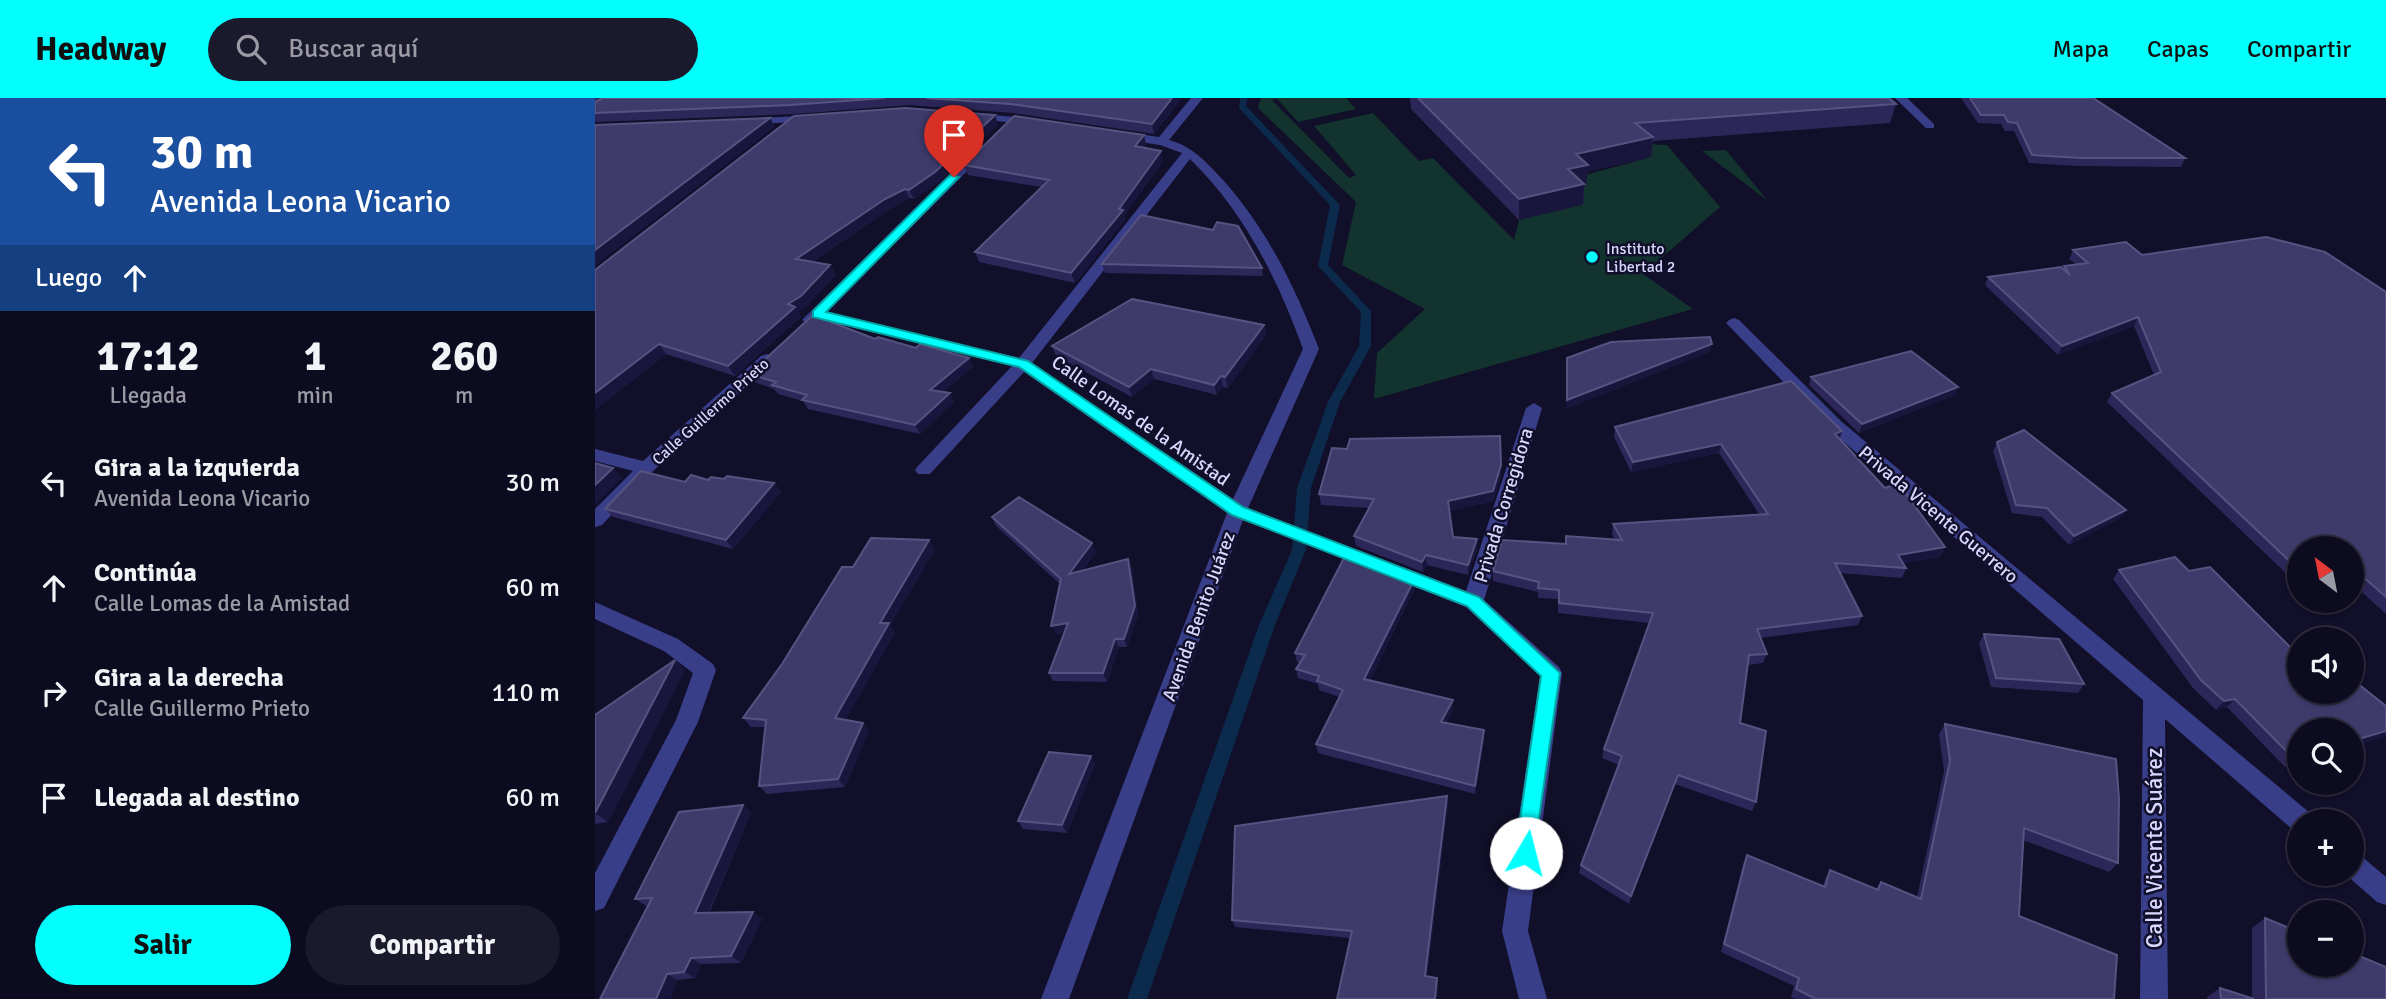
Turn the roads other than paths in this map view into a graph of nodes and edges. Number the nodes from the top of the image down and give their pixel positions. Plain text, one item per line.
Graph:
1 (1197, 98) edge
2 (1901, 98) edge
3 (961, 115) edge
4 (833, 117) edge
5 (1013, 119) junction
6 (795, 120) junction
7 (728, 123) edge
8 (1054, 125) edge
9 (1930, 126) dead end
10 (1108, 133) edge
11 (774, 136) edge
12 (1163, 141) junction
13 (1189, 152) junction
14 (817, 314) junction
15 (1734, 323) dead end
16 (797, 332) edge
17 (777, 350) edge
18 (1023, 364) junction
19 (1534, 408) dead end
20 (595, 455) edge
21 (646, 468) junction
22 (924, 470) dead end
23 (1237, 511) junction
24 (595, 520) edge
25 (1473, 601) junction
26 (595, 610) edge
27 (2154, 696) junction
28 (2287, 809) edge
29 (2364, 874) edge
30 (2386, 893) edge
31 (595, 899) edge
32 (1055, 999) edge
33 (1533, 999) edge
34 (2154, 999) edge

1 - 12 street
2 - 9 street
3 - 5 street
4 - 6 street
5 - 8 street
5 - 14 street
6 - 7 street
6 - 11 street
10 - 12 street, Avenida Benito Juárez
12 - 13 street, Avenida Benito Juárez
13 - 18 street
13 - 23 street, Avenida Benito Juárez
14 - 16 street
14 - 18 street, Calle Lomas de la Amistad
15 - 27 street, Privada Vicente Guerrero
17 - 21 street, Calle Guillermo Prieto
18 - 22 street
18 - 23 street, Calle Lomas de la Amistad
19 - 25 street, Privada Corregidora
20 - 21 street, Calle Guillermo Prieto
21 - 24 street, Calle Guillermo Prieto
23 - 25 street, Calle Lomas de la Amistad
23 - 32 street, Avenida Benito Juárez
25 - 33 street
26 - 31 street
27 - 28 street, Privada Vicente Guerrero
27 - 34 street, Calle Vicente Suárez
29 - 30 street

